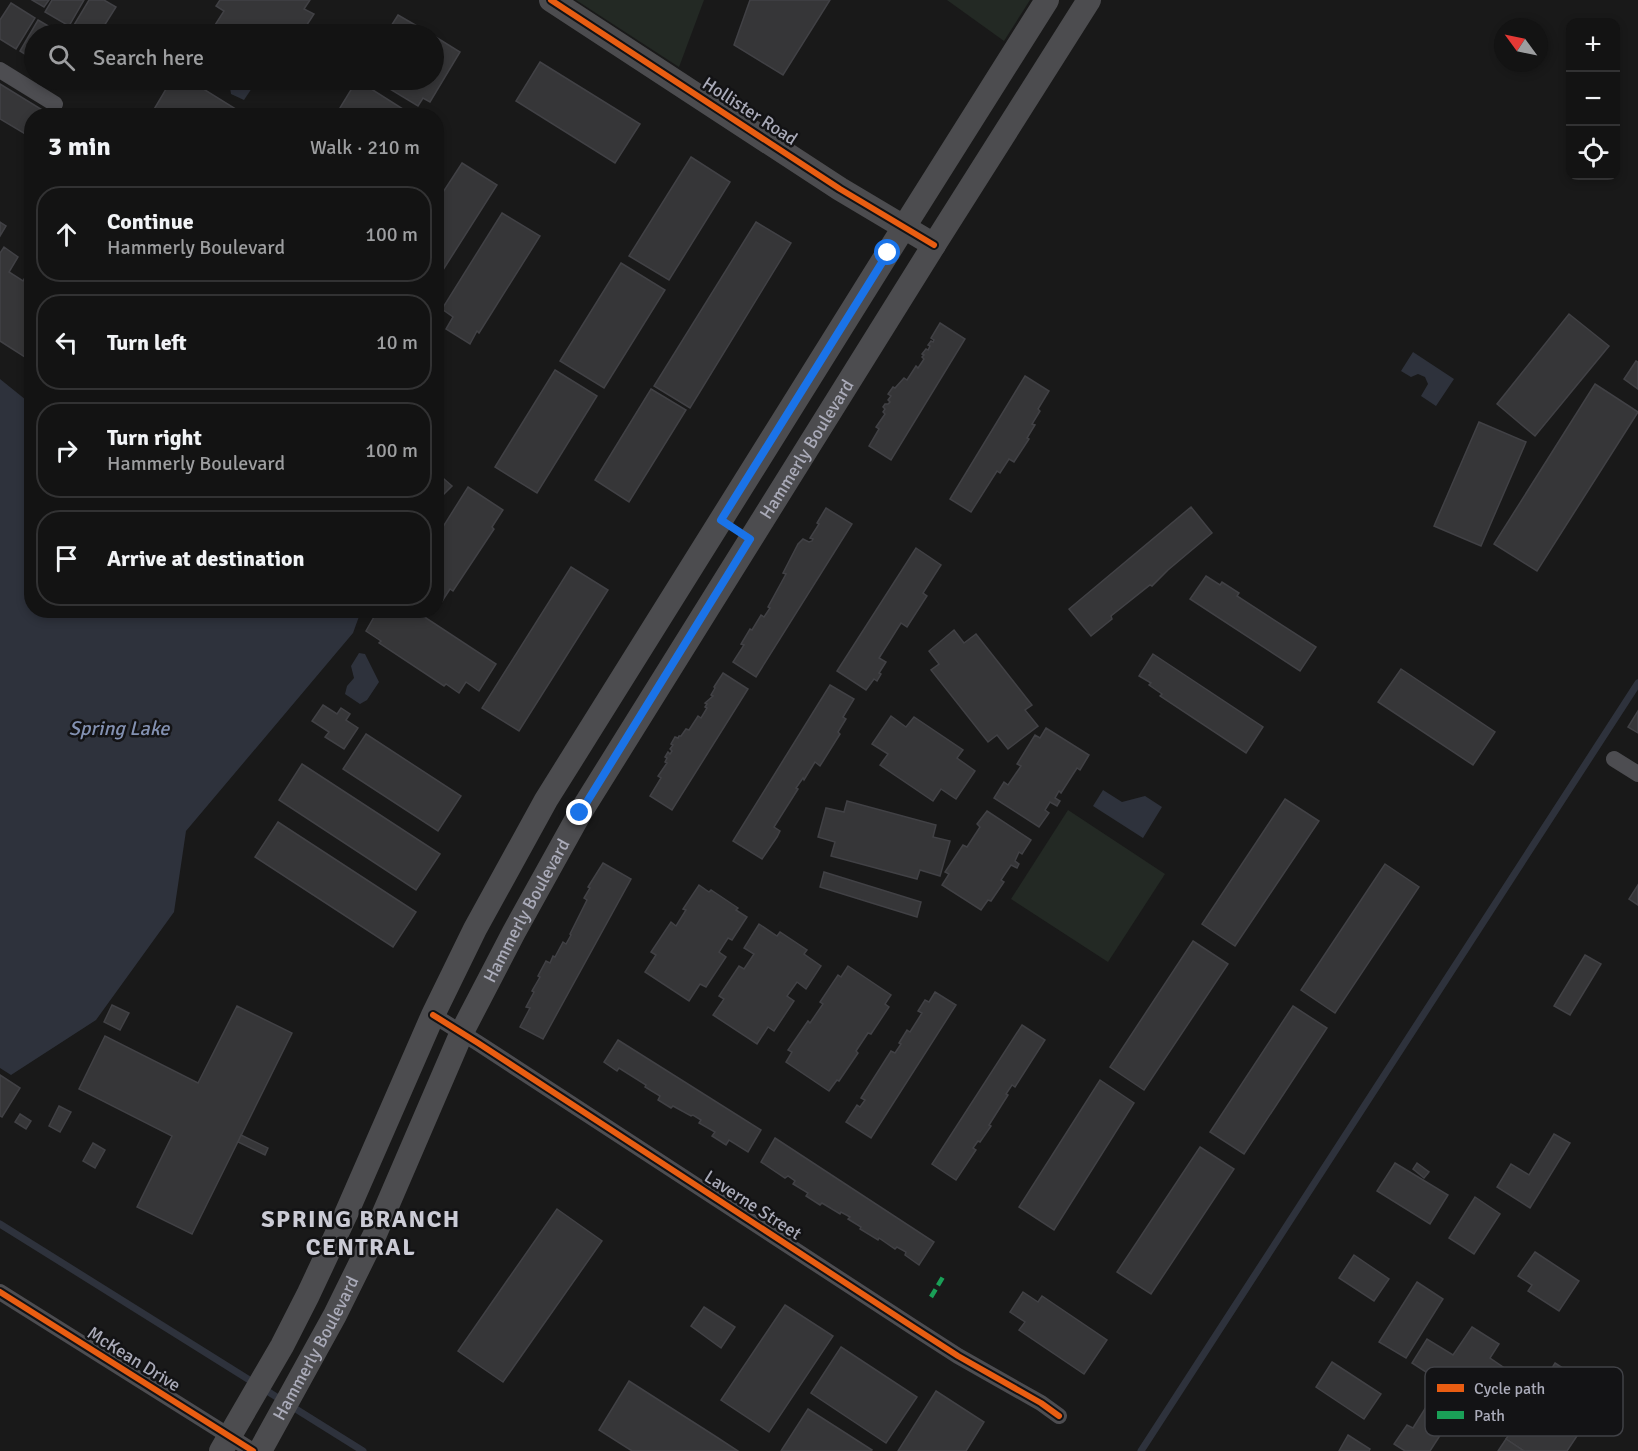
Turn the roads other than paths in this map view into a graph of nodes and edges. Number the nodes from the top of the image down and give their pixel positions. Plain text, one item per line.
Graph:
1 (552, 0) edge
2 (1047, 0) edge
3 (1089, 0) edge
4 (0, 70) edge
5 (24, 85) edge
6 (32, 90) edge
7 (55, 104) dead end
8 (904, 227) junction
9 (934, 245) junction
10 (721, 520) junction
11 (750, 539) junction
12 (1614, 759) dead end
13 (1638, 774) edge
14 (546, 800) junction
15 (580, 813) junction
16 (433, 1015) junction
17 (462, 1032) junction
18 (0, 1292) edge
19 (1059, 1416) dead end
20 (265, 1441) edge
21 (225, 1444) edge
22 (253, 1451) edge

1 - 8 main road, Hollister Road
2 - 8 main road, Hammerly Boulevard
3 - 9 main road, Hammerly Boulevard
4 - 5 street
6 - 7 street
8 - 9 main road, Hollister Road
8 - 10 main road, Hammerly Boulevard
9 - 11 main road, Hammerly Boulevard
10 - 11 main road
10 - 14 main road, Hammerly Boulevard
11 - 15 main road, Hammerly Boulevard
12 - 13 street
14 - 15 main road
14 - 16 main road, Hammerly Boulevard
15 - 17 main road, Hammerly Boulevard
16 - 17 street, Laverne Street
16 - 21 main road, Hammerly Boulevard
17 - 19 street, Laverne Street
17 - 20 main road, Hammerly Boulevard
18 - 21 street, McKean Drive
21 - 22 street, McKean Drive

